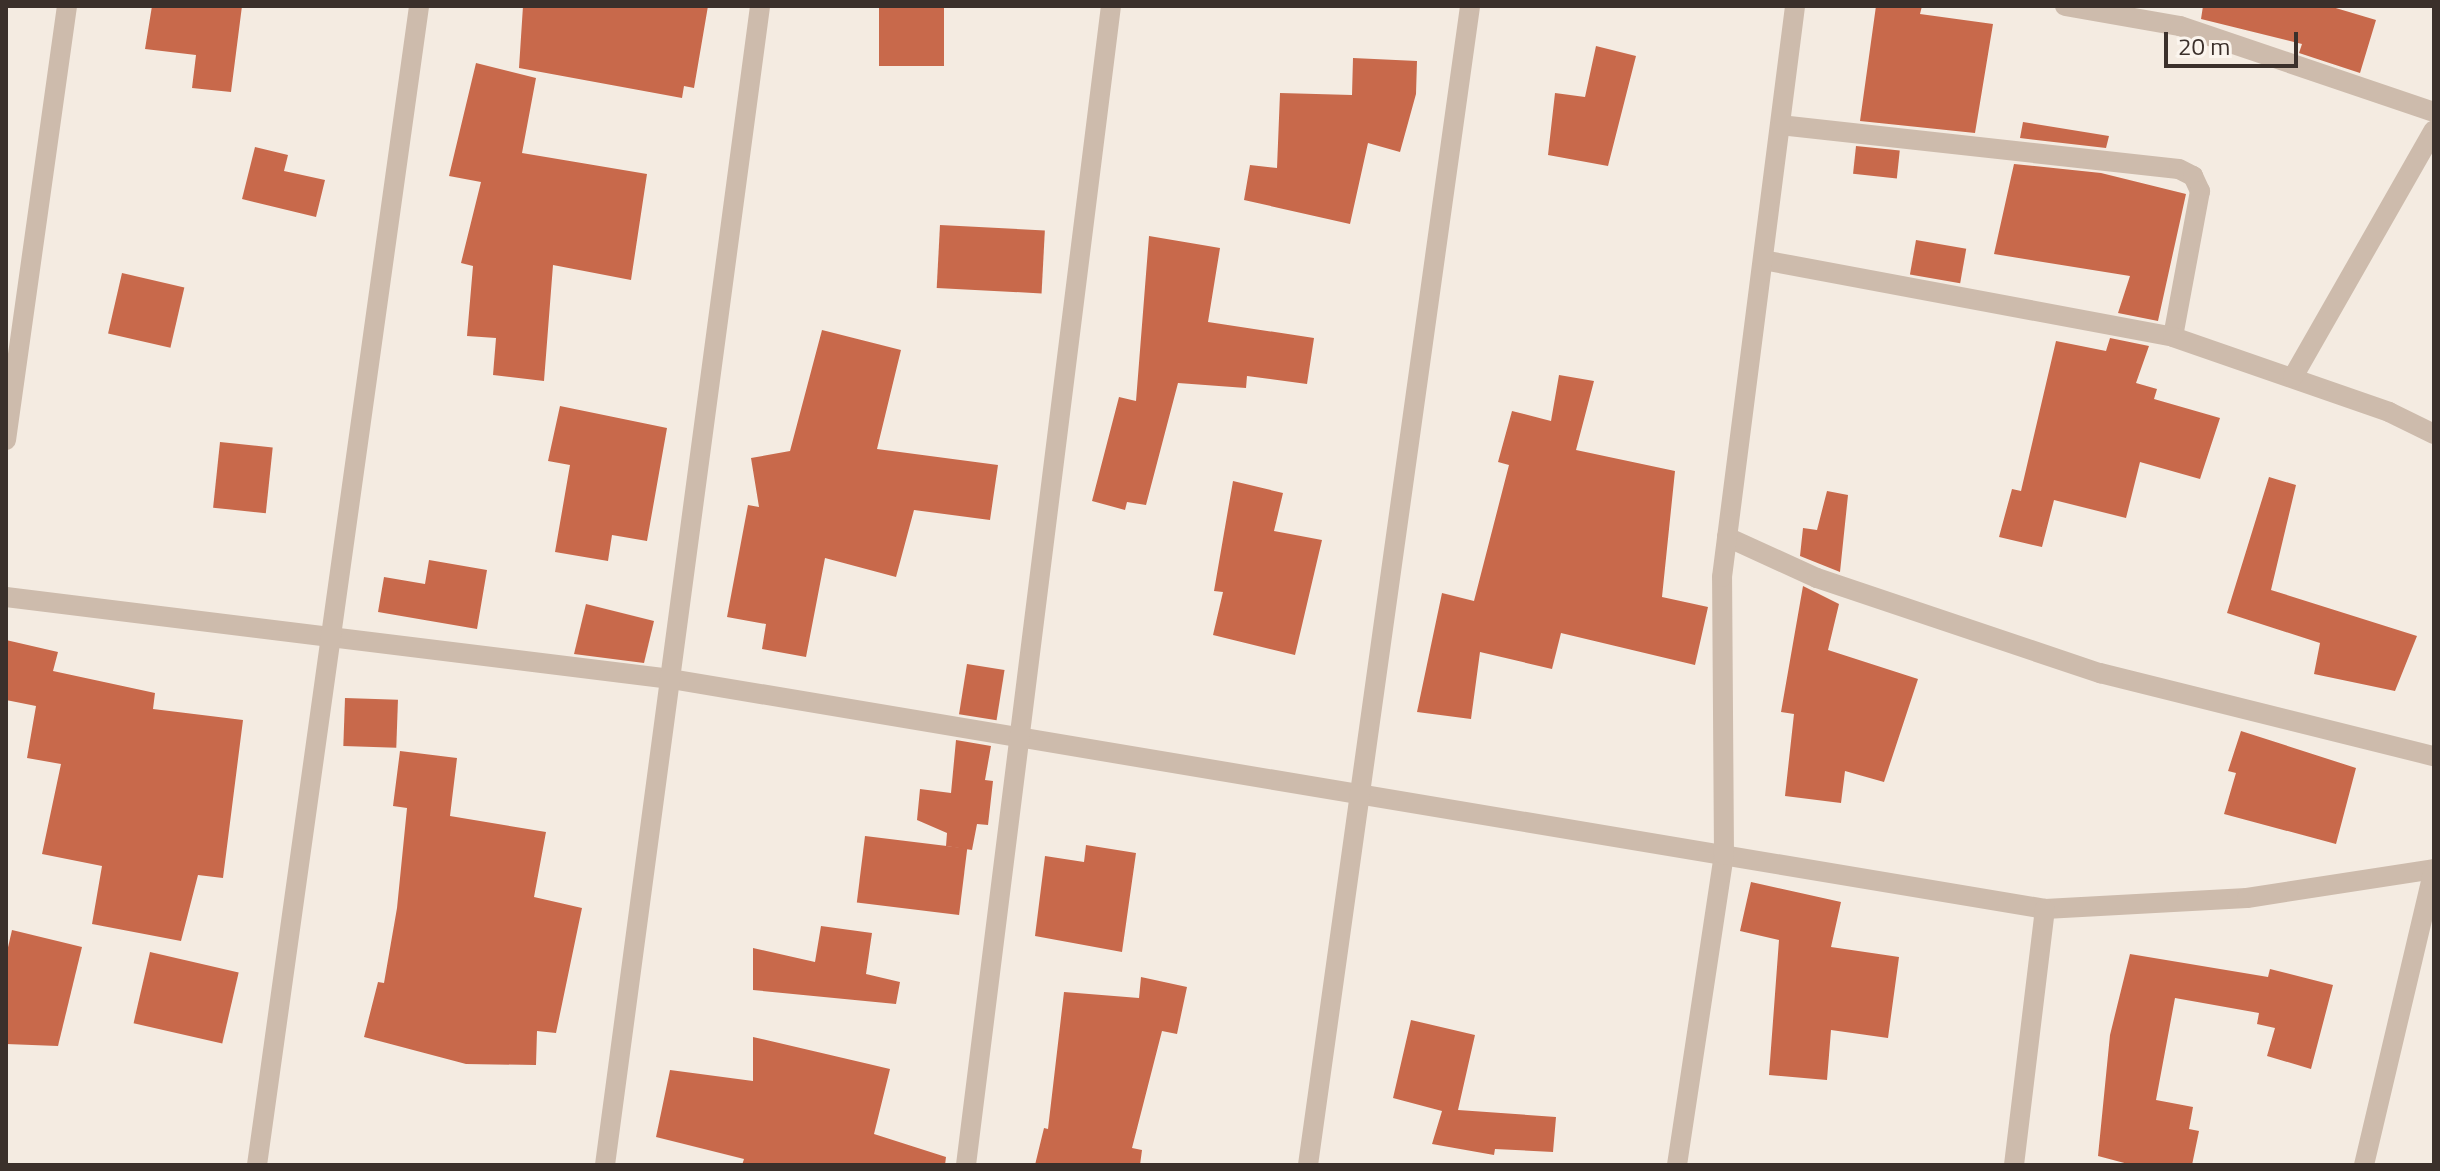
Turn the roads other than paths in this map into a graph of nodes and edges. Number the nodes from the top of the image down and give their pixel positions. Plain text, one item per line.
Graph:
1 (67, 6) edge
2 (419, 6) edge
3 (760, 6) edge
4 (1111, 6) edge
5 (1470, 6) edge
6 (1795, 6) edge
7 (2065, 6) edge
8 (2152, 13) edge
9 (2434, 112) edge
10 (1780, 125) junction
11 (2434, 130) edge
12 (1763, 260) junction
13 (2173, 337) junction
14 (2293, 377) junction
15 (2434, 434) edge
16 (6, 440) edge
17 (1727, 537) junction
18 (6, 597) edge
19 (331, 635) junction
20 (671, 679) junction
21 (1021, 739) junction
22 (2434, 756) edge
23 (1359, 797) junction
24 (1724, 855) junction
25 (2434, 869) edge
26 (2045, 909) junction
27 (257, 1165) edge
28 (605, 1165) edge
29 (966, 1165) edge
30 (1308, 1165) edge
31 (1677, 1165) edge
32 (2014, 1165) edge
33 (2364, 1165) edge

1 - 16 street
2 - 19 street
3 - 20 street
4 - 21 street
5 - 23 street
6 - 10 street
7 - 8 street
8 - 9 street
10 - 12 street
10 - 13 street
11 - 14 street
12 - 13 street
12 - 17 street
13 - 14 street
14 - 15 street
17 - 22 street
17 - 24 street
18 - 19 street
19 - 20 street
19 - 27 street
20 - 21 street
20 - 28 street
21 - 23 street
21 - 29 street
23 - 24 street
23 - 30 street
24 - 26 street
24 - 31 street
25 - 26 street
25 - 33 street
26 - 32 street

